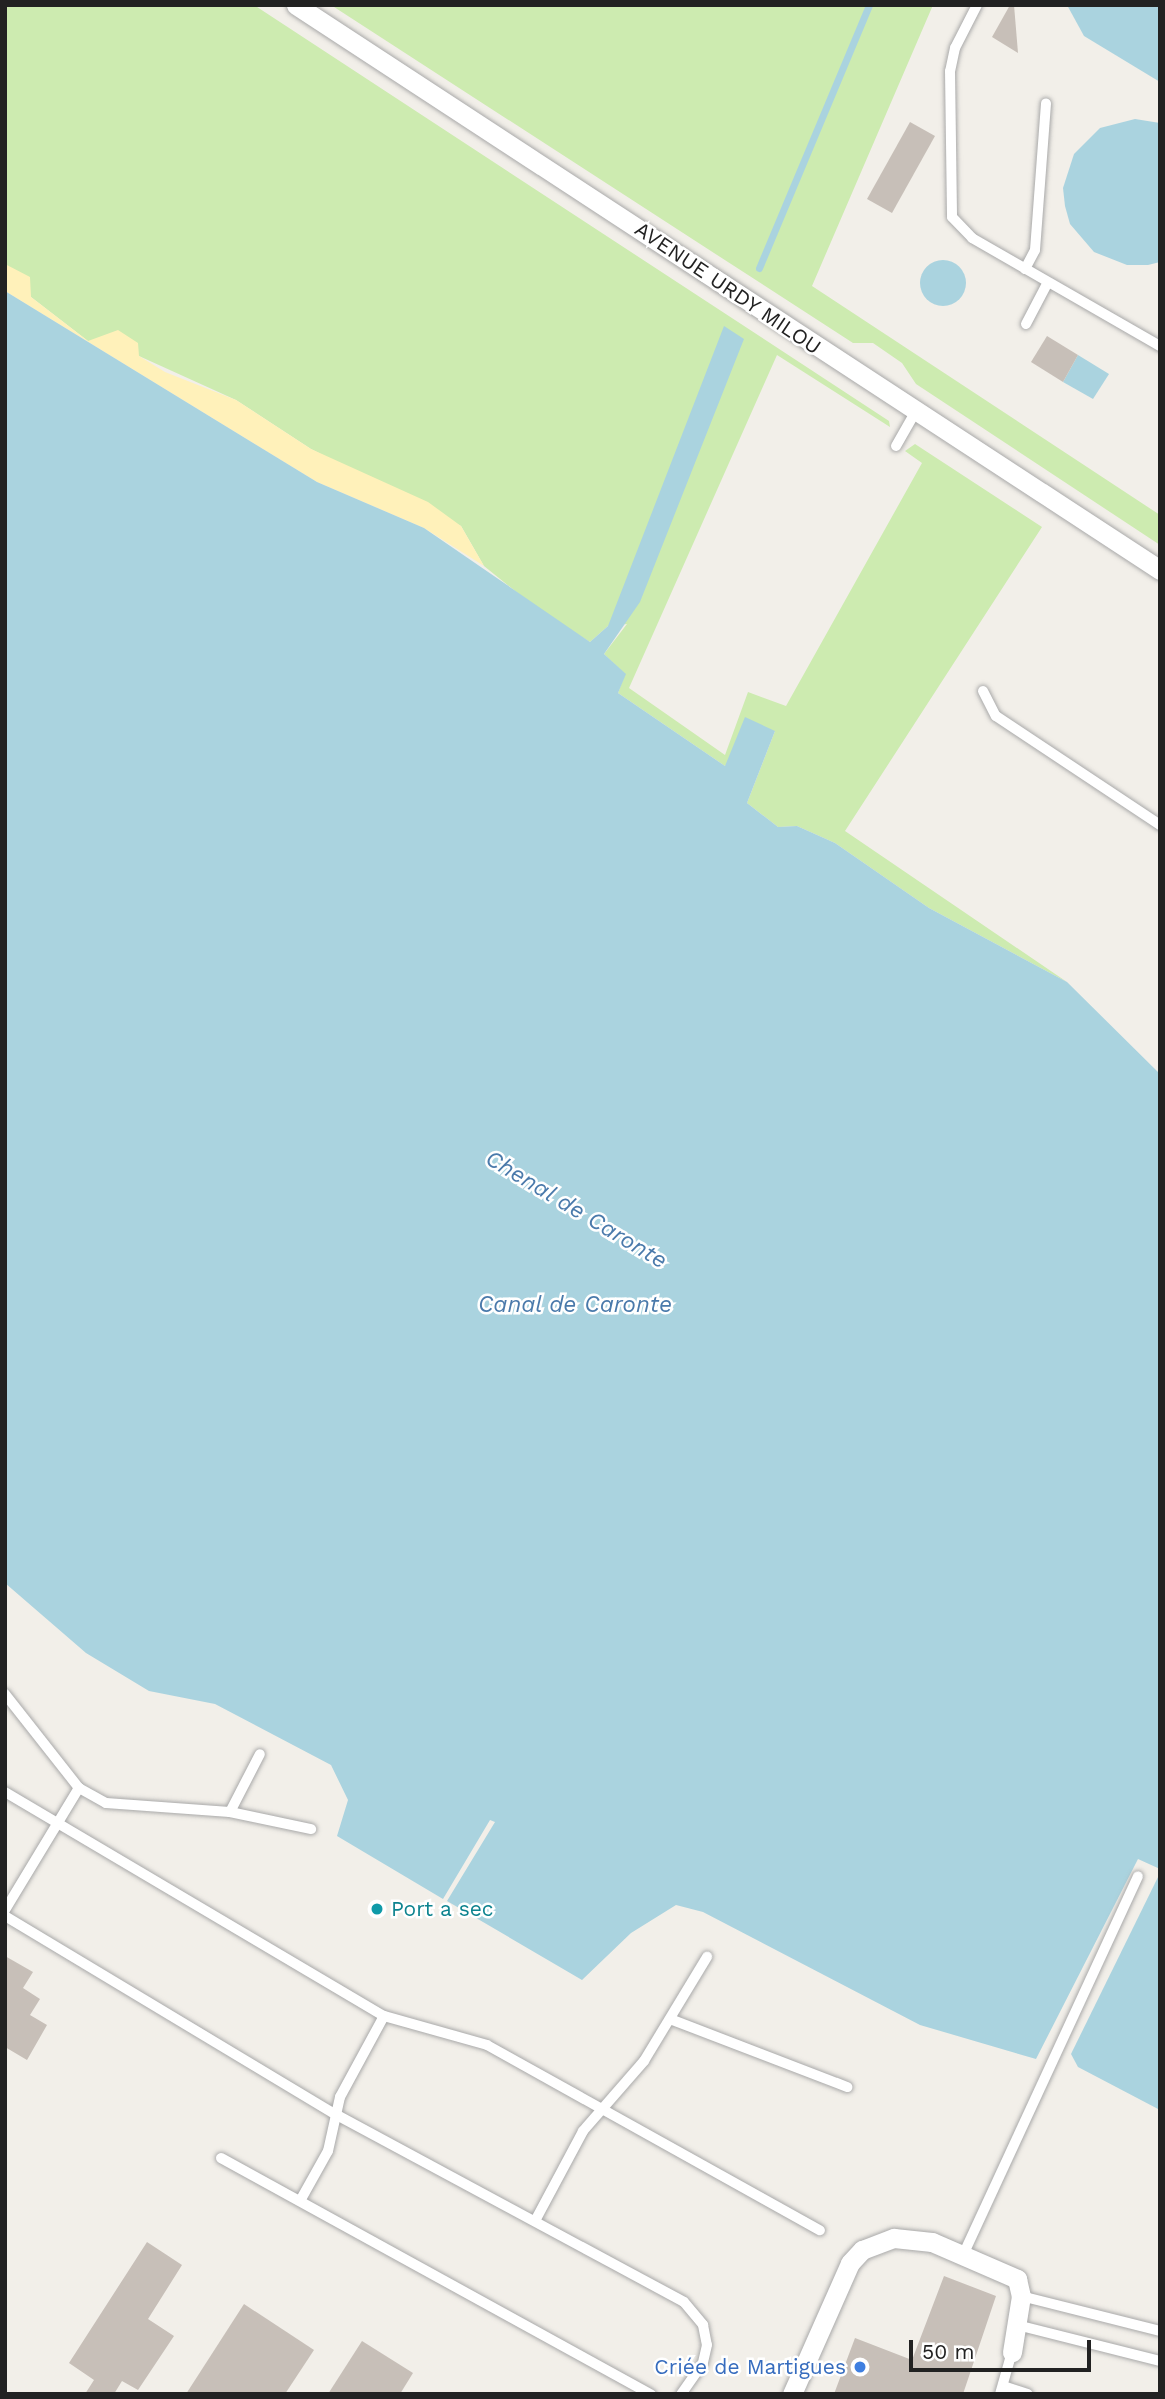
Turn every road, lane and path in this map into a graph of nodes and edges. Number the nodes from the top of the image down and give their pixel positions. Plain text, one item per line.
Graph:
1 (296, 5) edge
2 (977, 5) edge
3 (1046, 103) dead end
4 (1025, 269) junction
5 (1048, 282) junction
6 (1026, 324) dead end
7 (1160, 346) edge
8 (916, 411) junction
9 (896, 446) dead end
10 (1160, 570) edge
11 (984, 691) dead end
12 (1160, 825) edge
13 (5, 1694) edge
14 (260, 1754) dead end
15 (79, 1788) junction
16 (5, 1792) edge
17 (230, 1812) junction
18 (56, 1826) junction
19 (311, 1829) dead end
20 (1138, 1876) dead end
21 (5, 1910) edge
22 (5, 1916) edge
23 (707, 1957) dead end
24 (384, 2016) junction
25 (670, 2019) junction
26 (847, 2087) dead end
27 (600, 2110) junction
28 (335, 2114) junction
29 (221, 2158) dead end
30 (300, 2201) junction
31 (535, 2221) junction
32 (820, 2230) dead end
33 (963, 2255) junction
34 (1021, 2296) junction
35 (1017, 2325) junction
36 (1160, 2330) edge
37 (1012, 2352) joint
38 (1160, 2361) edge
39 (1001, 2390) edge
40 (651, 2394) edge
41 (681, 2394) edge
42 (792, 2394) edge
43 (1028, 2394) edge

1 - 8 street, AVENUE URDY MILOU
2 - 4 lane
3 - 4 lane
4 - 5 lane
5 - 6 lane
5 - 7 lane
8 - 9 lane
8 - 10 street, AVENUE URDY MILOU
11 - 12 lane
13 - 15 lane
14 - 17 lane
15 - 17 lane
15 - 18 lane
16 - 18 lane
17 - 19 lane
18 - 21 lane
18 - 24 lane
20 - 33 lane
22 - 28 lane
23 - 25 lane
24 - 27 lane
24 - 28 lane
25 - 26 lane
25 - 27 lane
27 - 31 lane
27 - 32 lane
28 - 30 lane
28 - 31 lane
29 - 30 lane
30 - 40 lane
31 - 41 lane
33 - 34 street
33 - 42 street
34 - 35 street
34 - 36 lane
35 - 37 street
35 - 38 lane
37 - 39 lane
39 - 43 lane

